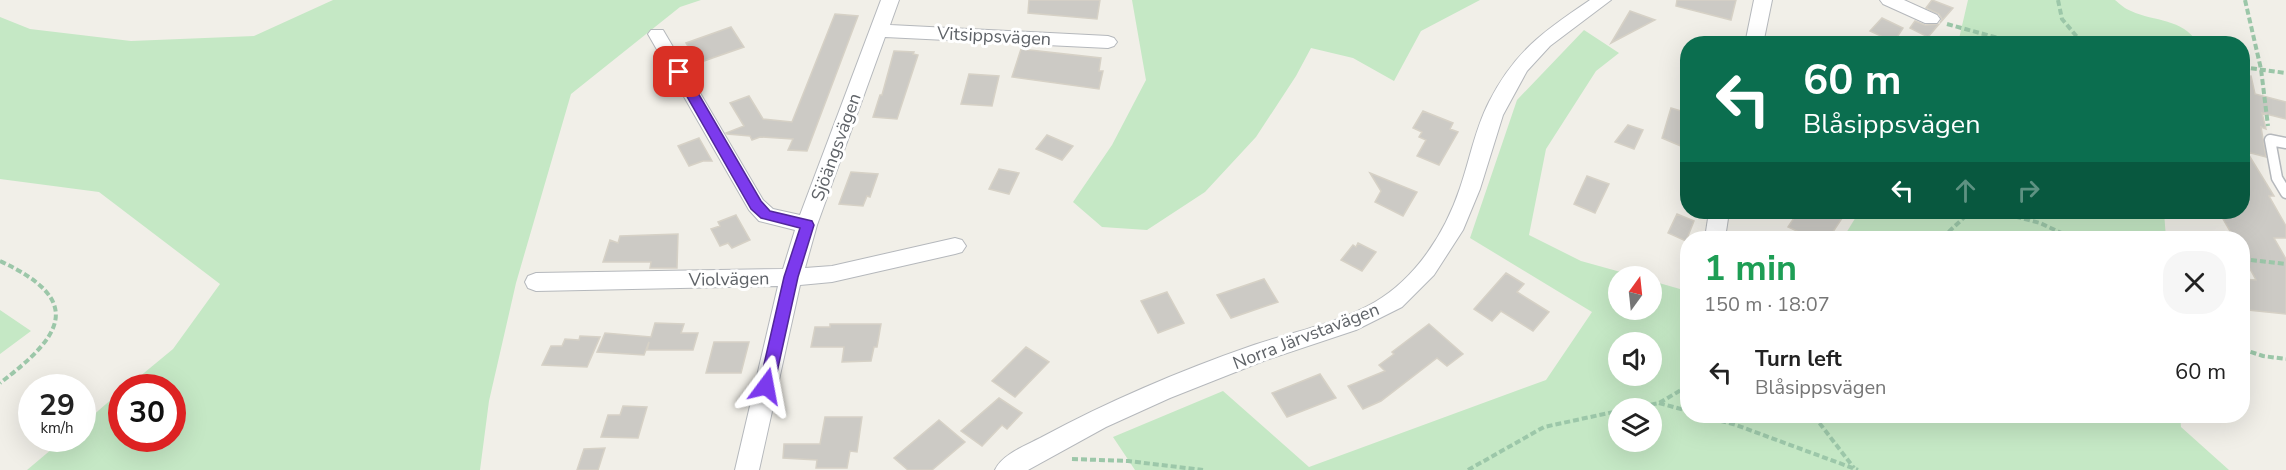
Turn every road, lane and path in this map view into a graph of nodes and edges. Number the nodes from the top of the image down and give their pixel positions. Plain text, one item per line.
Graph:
1 (890, 0) edge
2 (1602, 0) edge
3 (1763, 0) edge
4 (1889, 0) edge
5 (2058, 0) edge
6 (2245, 0) edge
7 (1931, 19) joint
8 (879, 30) junction
9 (657, 34) dead end
10 (1756, 36) edge
11 (1987, 36) edge
12 (2078, 36) edge
13 (1108, 42) dead end
14 (2250, 68) edge
15 (2260, 69) junction
16 (2286, 73) edge
17 (2270, 140) junction
18 (2286, 143) edge
19 (2286, 193) edge
20 (1962, 219) edge
21 (2025, 219) edge
22 (807, 225) junction
23 (1950, 231) edge
24 (2057, 231) edge
25 (955, 246) dead end
26 (2250, 260) edge
27 (0, 261) edge
28 (2286, 264) edge
29 (791, 277) junction
30 (536, 282) dead end
31 (2250, 352) edge
32 (2286, 359) edge
33 (0, 383) edge
34 (1680, 391) edge
35 (1662, 401) edge
36 (1662, 404) edge
37 (1680, 409) edge
38 (1608, 413) edge
39 (1723, 423) edge
40 (1820, 423) edge
41 (1039, 450) junction
42 (1856, 469) edge
43 (747, 470) edge
44 (1008, 470) edge
45 (1203, 470) edge
46 (1468, 470) edge

1 - 8 street, Sjöängsvägen
2 - 41 street, Norra Järvstavägen
3 - 10 street
4 - 7 street
5 - 12 path
6 - 15 path
7 - 11 path
8 - 13 street, Vitsippsvägen
8 - 22 street, Sjöängsvägen
9 - 22 street
14 - 15 path
15 - 16 path
15 - 17 path
17 - 18 lane
17 - 19 lane
20 - 23 path
21 - 24 path
22 - 29 street, Sjöängsvägen
25 - 29 street, Violvägen
26 - 28 path
27 - 33 path
29 - 30 street, Violvägen
29 - 43 street, Sjöängsvägen
31 - 32 path
34 - 35 path
36 - 37 path
38 - 46 path
39 - 42 path
40 - 42 path
41 - 44 street, Norra Järvstavägen
41 - 45 path

